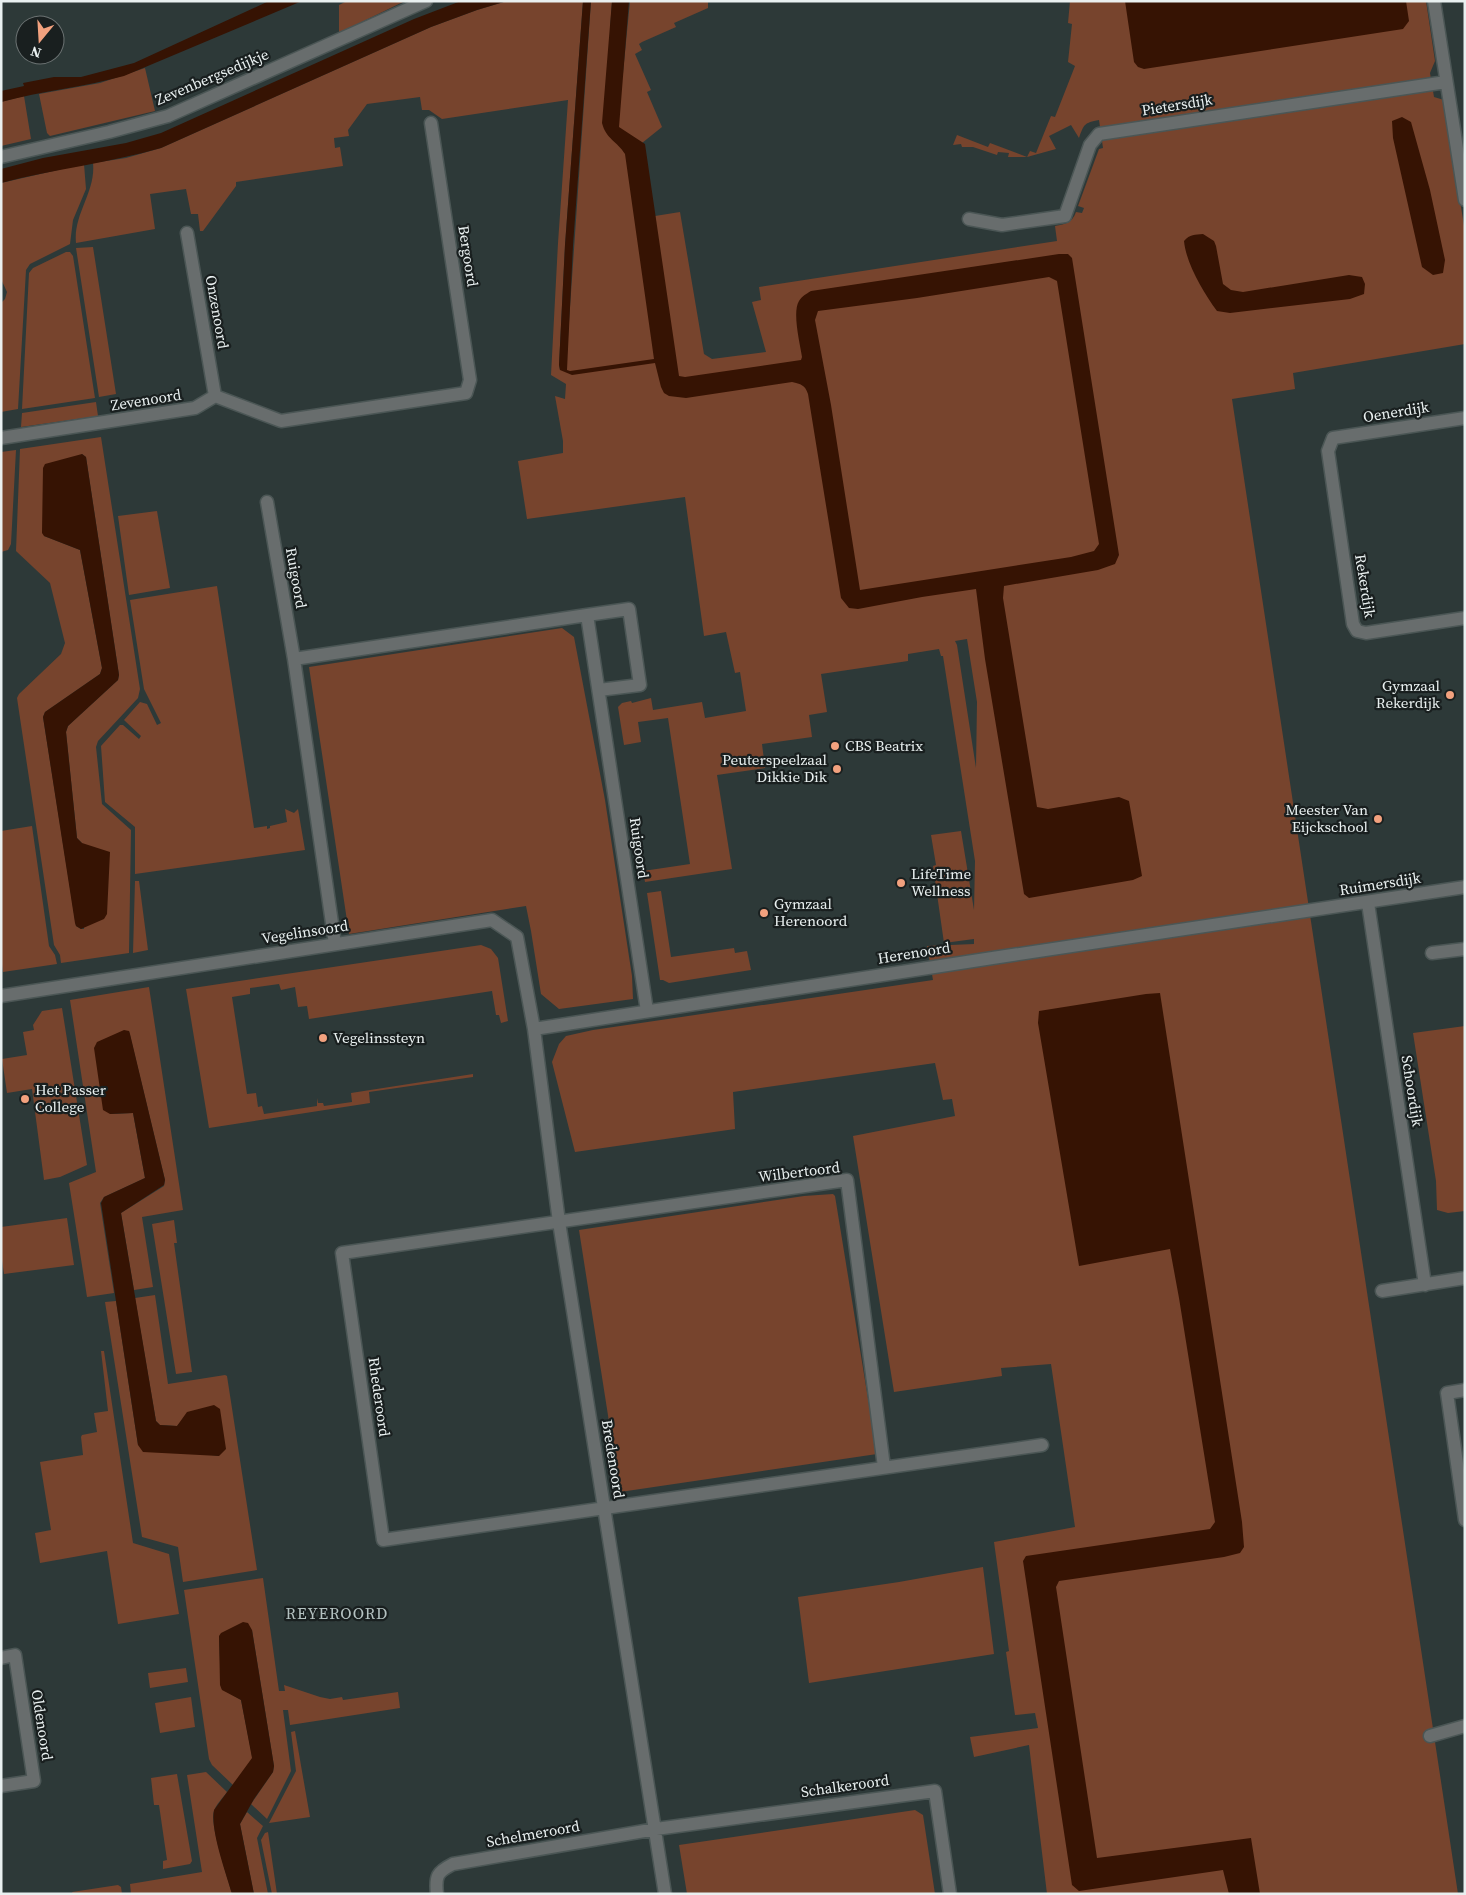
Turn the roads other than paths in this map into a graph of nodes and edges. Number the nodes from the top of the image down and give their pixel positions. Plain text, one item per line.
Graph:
1 (426, 1) edge
2 (1434, 1) edge
3 (1446, 82) junction
4 (431, 123) dead end
5 (1, 158) edge
6 (1465, 200) edge
7 (969, 219) dead end
8 (187, 232) dead end
9 (215, 396) junction
10 (1465, 418) edge
11 (1, 438) edge
12 (1333, 438) joint
13 (267, 502) dead end
14 (588, 615) junction
15 (1465, 618) edge
16 (294, 659) junction
17 (599, 690) junction
18 (1465, 887) edge
19 (1368, 903) junction
20 (1300, 912) joint
21 (335, 944) junction
22 (1465, 949) edge
23 (1432, 954) dead end
24 (1, 996) edge
25 (648, 1011) junction
26 (534, 1028) junction
27 (559, 1222) junction
28 (1465, 1278) edge
29 (1425, 1285) junction
30 (1382, 1291) dead end
31 (1465, 1390) edge
32 (1042, 1445) dead end
33 (884, 1467) junction
34 (604, 1508) junction
35 (1465, 1520) edge
36 (1, 1658) edge
37 (1465, 1726) edge
38 (1430, 1736) dead end
39 (1, 1786) edge
40 (656, 1829) junction
41 (437, 1894) edge
42 (665, 1894) edge
43 (950, 1894) edge

1 - 5 street, Zevenbergsedijkje
2 - 3 street
3 - 6 street
3 - 7 street, Pietersdijk
4 - 9 street, Bergoord
8 - 9 street, Onzenoord
9 - 11 street, Zevenoord
10 - 12 street, Oenerdijk
12 - 15 street, Rekerdijk
13 - 16 street, Ruigoord
14 - 16 street
14 - 17 street, Ruigoord
14 - 17 street
16 - 21 street, Ruigoord
17 - 25 street, Ruigoord
18 - 19 street, Ruimersdijk
19 - 20 street, Ruimersdijk
19 - 29 street, Schoordijk
20 - 25 street, Herenoord
21 - 24 street, Vegelinsoord
21 - 26 street, Vegelinsoord
22 - 23 street
25 - 26 street, Herenoord
26 - 27 street, Bredenoord
27 - 33 street, Wilbertoord
27 - 34 street, Bredenoord
27 - 34 street, Rhederoord
28 - 29 street
29 - 30 street
31 - 35 street
32 - 33 street
33 - 34 street
34 - 40 street, Bredenoord
36 - 39 street, Oldenoord
37 - 38 street
40 - 41 street, Schelmeroord
40 - 42 street, Bredenoord
40 - 43 street, Schalkeroord

